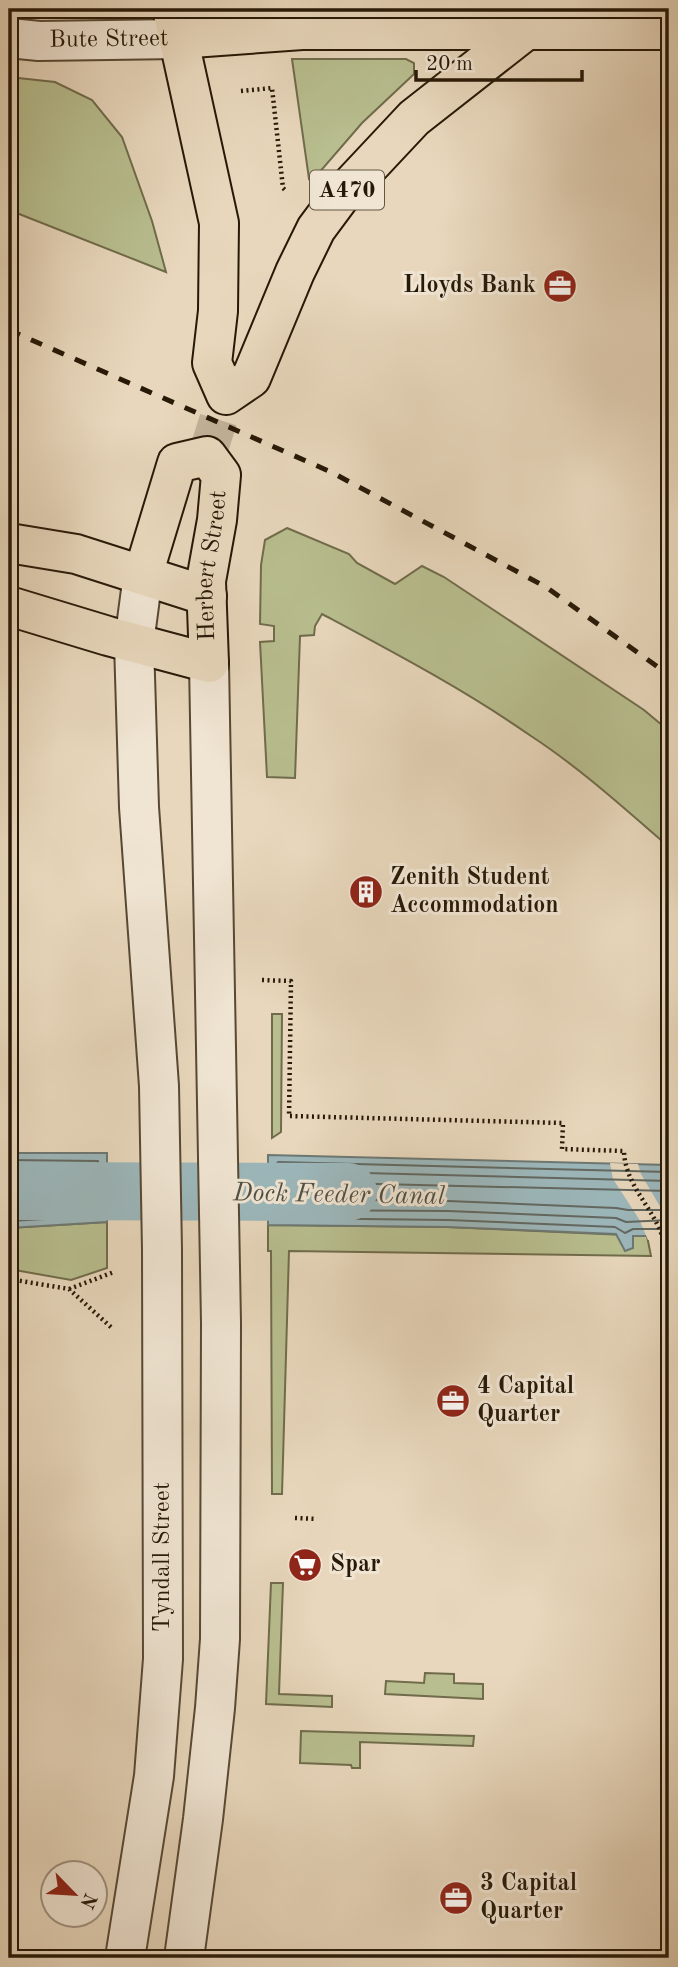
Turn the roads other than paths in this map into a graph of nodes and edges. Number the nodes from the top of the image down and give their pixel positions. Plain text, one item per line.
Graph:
1 (540, 19) edge
2 (175, 24) edge
3 (669, 30) edge
4 (9, 38) edge
5 (9, 543) edge
6 (143, 575) junction
7 (207, 596) junction
8 (9, 606) edge
9 (134, 643) junction
10 (209, 663) junction
11 (160, 1154) joint
12 (125, 1958) edge
13 (184, 1958) edge

1 - 2 main road, Bute Street
1 - 2 main road, A470
1 - 3 main road, Bute Street
2 - 4 street, Bute Street
5 - 6 main road
6 - 7 main road
6 - 7 main road, Herbert Street
6 - 9 street, Herbert Street
7 - 10 main road, Herbert Street
8 - 9 main road
9 - 10 main road
9 - 11 street, Herbert Street
10 - 13 street, Herbert Street
11 - 12 street, Tyndall Street

